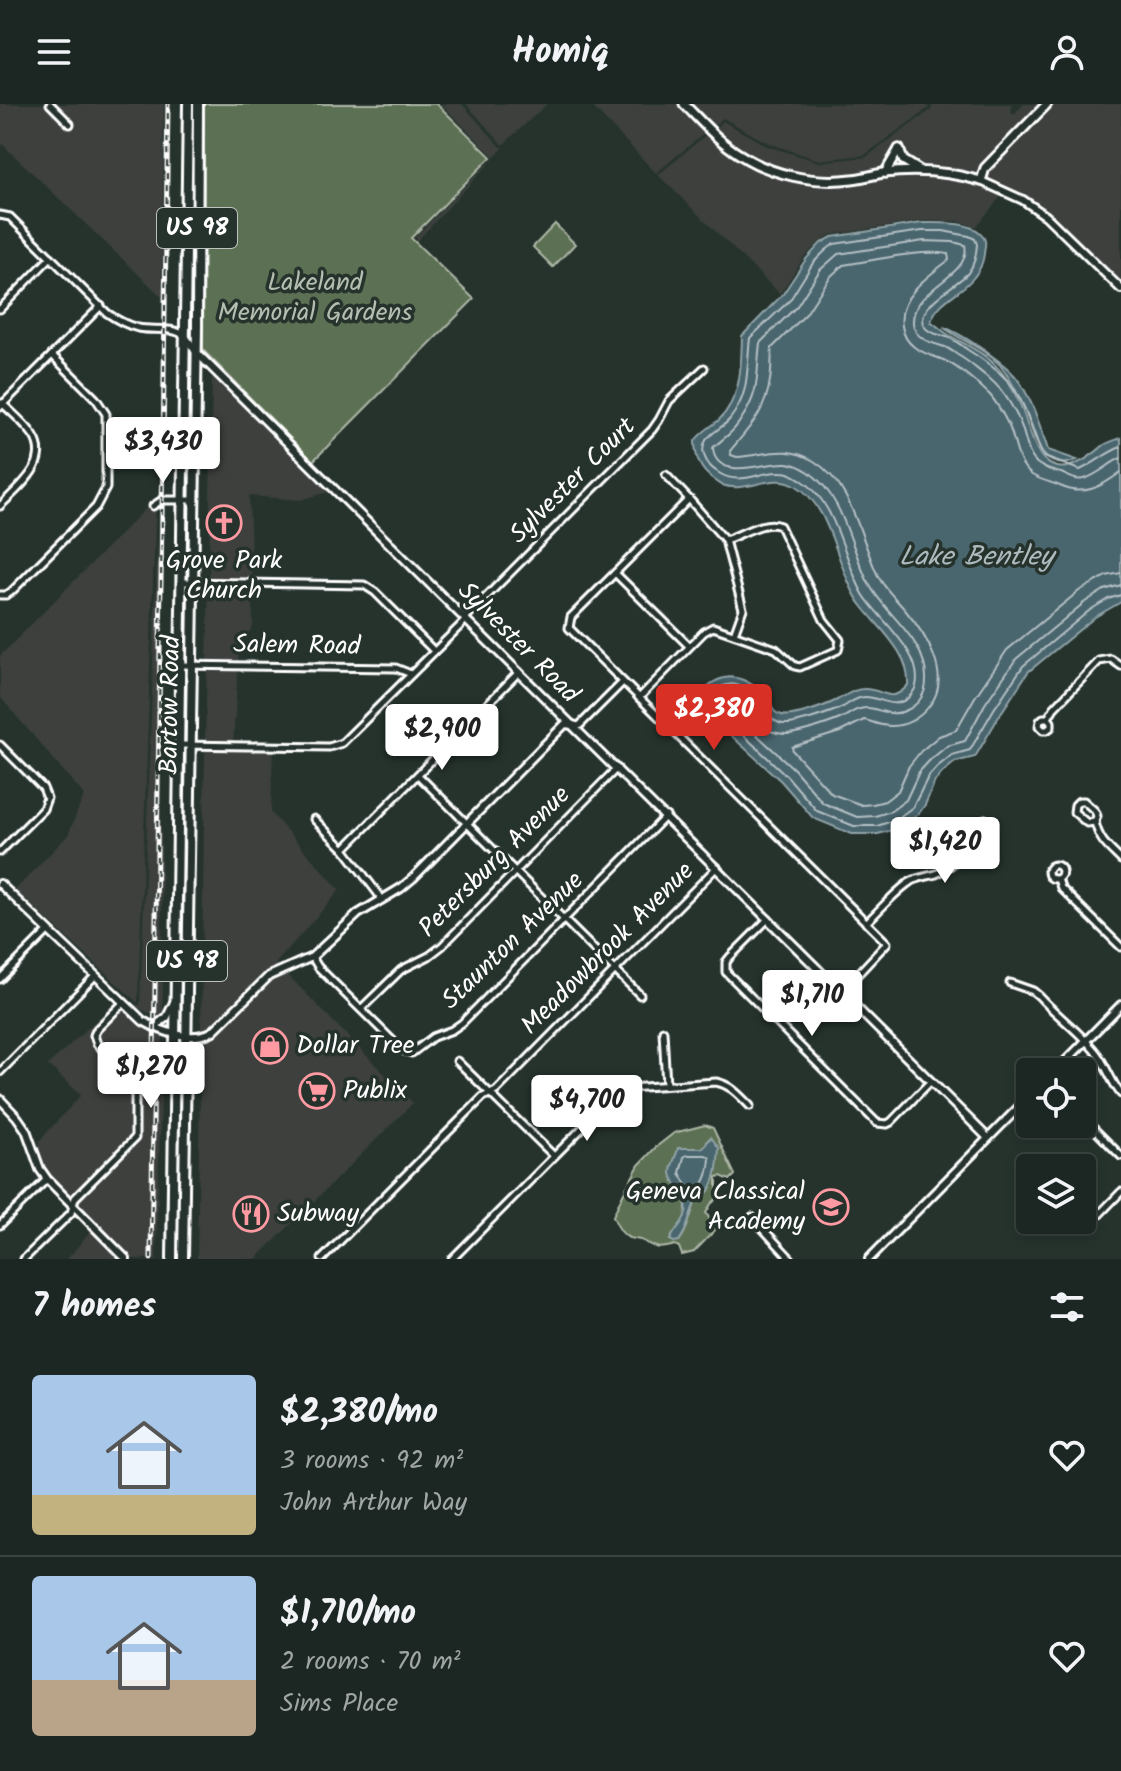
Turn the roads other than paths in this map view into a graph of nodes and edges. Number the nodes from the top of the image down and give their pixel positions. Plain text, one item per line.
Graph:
1 (50, 104) edge
2 (188, 104) edge
3 (198, 104) edge
4 (684, 104) edge
5 (1047, 104) edge
6 (70, 124) dead end
7 (921, 171) junction
8 (885, 173) junction
9 (981, 181) junction
10 (1, 215) edge
11 (51, 257) junction
12 (1121, 289) edge
13 (101, 306) junction
14 (0, 309) edge
15 (185, 336) junction
16 (196, 352) junction
17 (52, 355) junction
18 (704, 368) dead end
19 (1, 404) edge
20 (666, 475) dead end
21 (689, 499) junction
22 (183, 500) junction
23 (194, 501) junction
24 (0, 506) edge
25 (153, 506) dead end
26 (725, 540) junction
27 (615, 573) junction
28 (182, 582) junction
29 (193, 582) junction
30 (0, 595) edge
31 (465, 619) junction
32 (734, 634) junction
33 (689, 646) junction
34 (434, 651) junction
35 (192, 664) junction
36 (181, 665) junction
37 (1121, 666) edge
38 (519, 672) junction
39 (411, 674) junction
40 (623, 682) junction
41 (639, 698) junction
42 (1048, 718) dead end
43 (573, 725) junction
44 (0, 745) edge
45 (180, 745) junction
46 (191, 745) junction
47 (617, 768) junction
48 (418, 775) junction
49 (666, 816) junction
50 (314, 819) dead end
51 (985, 819) dead end
52 (1095, 822) junction
53 (466, 823) junction
54 (344, 849) junction
55 (0, 852) edge
56 (1121, 860) edge
57 (717, 867) junction
58 (515, 871) junction
59 (1058, 879) dead end
60 (0, 885) edge
61 (382, 899) junction
62 (768, 919) junction
63 (564, 920) junction
64 (866, 923) junction
65 (48, 931) junction
66 (1121, 947) edge
67 (312, 957) junction
68 (615, 970) junction
69 (95, 976) junction
70 (0, 979) edge
71 (1010, 983) dead end
72 (842, 991) junction
73 (640, 995) dead end
74 (175, 1000) junction
75 (123, 1003) junction
76 (1121, 1005) edge
77 (361, 1009) junction
78 (154, 1027) junction
79 (663, 1031) dead end
80 (175, 1033) junction
81 (186, 1036) junction
82 (1086, 1041) junction
83 (1069, 1058) edge
84 (457, 1061) dead end
85 (0, 1072) edge
86 (932, 1080) junction
87 (666, 1085) junction
88 (489, 1093) junction
89 (1121, 1094) edge
90 (0, 1099) edge
91 (174, 1105) junction
92 (750, 1106) dead end
93 (1016, 1110) edge
94 (1096, 1131) edge
95 (988, 1138) junction
96 (185, 1147) junction
97 (554, 1156) junction
98 (1121, 1156) edge
99 (47, 1179) junction
100 (1121, 1192) edge
101 (74, 1206) junction
102 (752, 1217) dead end
103 (1096, 1218) edge
104 (0, 1225) edge
105 (171, 1256) edge
106 (24, 1259) edge
107 (126, 1259) edge
108 (183, 1259) edge
109 (322, 1259) edge
110 (452, 1259) edge
111 (791, 1259) edge
112 (869, 1259) edge

1 - 6 street
2 - 15 main road, Bartow Road / US 98
3 - 16 main road, Bartow Road / US 98
4 - 8 main road
5 - 9 main road
7 - 8 main road
7 - 8 main road
7 - 9 main road
9 - 12 street
10 - 11 street
11 - 13 street
11 - 14 street
13 - 15 street
13 - 17 street
15 - 16 street, Sylvester Road
15 - 22 main road, Bartow Road / US 98
16 - 23 main road, Bartow Road / US 98
16 - 31 street, Sylvester Road
17 - 19 street
17 - 30 street
18 - 31 street, Sylvester Court
19 - 24 street
20 - 21 street
21 - 26 street
21 - 27 street
22 - 23 street
22 - 25 street
22 - 28 main road, Bartow Road / US 98
23 - 29 main road, Bartow Road / US 98
26 - 32 street
26 - 32 street
27 - 33 street
27 - 40 street
28 - 29 street
28 - 36 main road, Bartow Road / US 98
29 - 34 street
29 - 35 main road, Bartow Road / US 98
31 - 34 street, Sylvester Court
31 - 38 street, Sylvester Road
32 - 33 street
33 - 41 street
34 - 39 street, Sylvester Court
35 - 36 street, Salem Road
35 - 39 street, Salem Road
35 - 46 main road, Bartow Road / US 98
36 - 45 main road, Bartow Road / US 98
37 - 42 street
38 - 43 street, Sylvester Road
38 - 48 street
39 - 46 street, Sylvester Court
40 - 41 street
40 - 43 street
41 - 64 street
43 - 47 street, Sylvester Road
43 - 53 street
44 - 55 street
45 - 46 street, Sylvester Court
45 - 74 main road, Bartow Road / US 98
46 - 81 main road, Bartow Road / US 98
47 - 49 street, Sylvester Road
47 - 58 street, Petersburg Avenue
48 - 53 street
48 - 54 street
49 - 57 street, Sylvester Road
49 - 63 street, Staunton Avenue
50 - 54 street
51 - 64 street
52 - 52 street
52 - 56 street
53 - 58 street
53 - 61 street
54 - 61 street
57 - 62 street, Sylvester Road
57 - 68 street, Meadowbrook Avenue
58 - 63 street
58 - 77 street, Petersburg Avenue
59 - 66 street
60 - 65 street
61 - 67 street
62 - 72 street, Sylvester Road
62 - 86 street
63 - 68 street
63 - 77 street, Staunton Avenue
64 - 72 street
65 - 69 street
65 - 70 street
67 - 77 street, Staunton Avenue
67 - 81 street
68 - 73 street
68 - 88 street, Meadowbrook Avenue
69 - 75 street
69 - 85 street
71 - 82 street
72 - 86 street, Sylvester Road
74 - 78 street
74 - 80 main road, Bartow Road / US 98
75 - 78 street
75 - 101 street
76 - 82 street
78 - 80 street
79 - 87 street
80 - 81 street
80 - 91 main road, Bartow Road / US 98
81 - 96 main road, Bartow Road / US 98
82 - 83 street
82 - 89 street
84 - 88 street
86 - 95 street, Sylvester Road
87 - 92 street
87 - 97 street
88 - 97 street
88 - 109 street, Meadowbrook Avenue
90 - 99 street
91 - 96 main road
91 - 105 main road, Bartow Road / US 98
93 - 95 street
94 - 98 street
95 - 112 street
96 - 108 main road, Bartow Road / US 98
97 - 110 street
99 - 101 street
99 - 104 street
100 - 103 street
101 - 106 street
101 - 107 street
102 - 111 street

